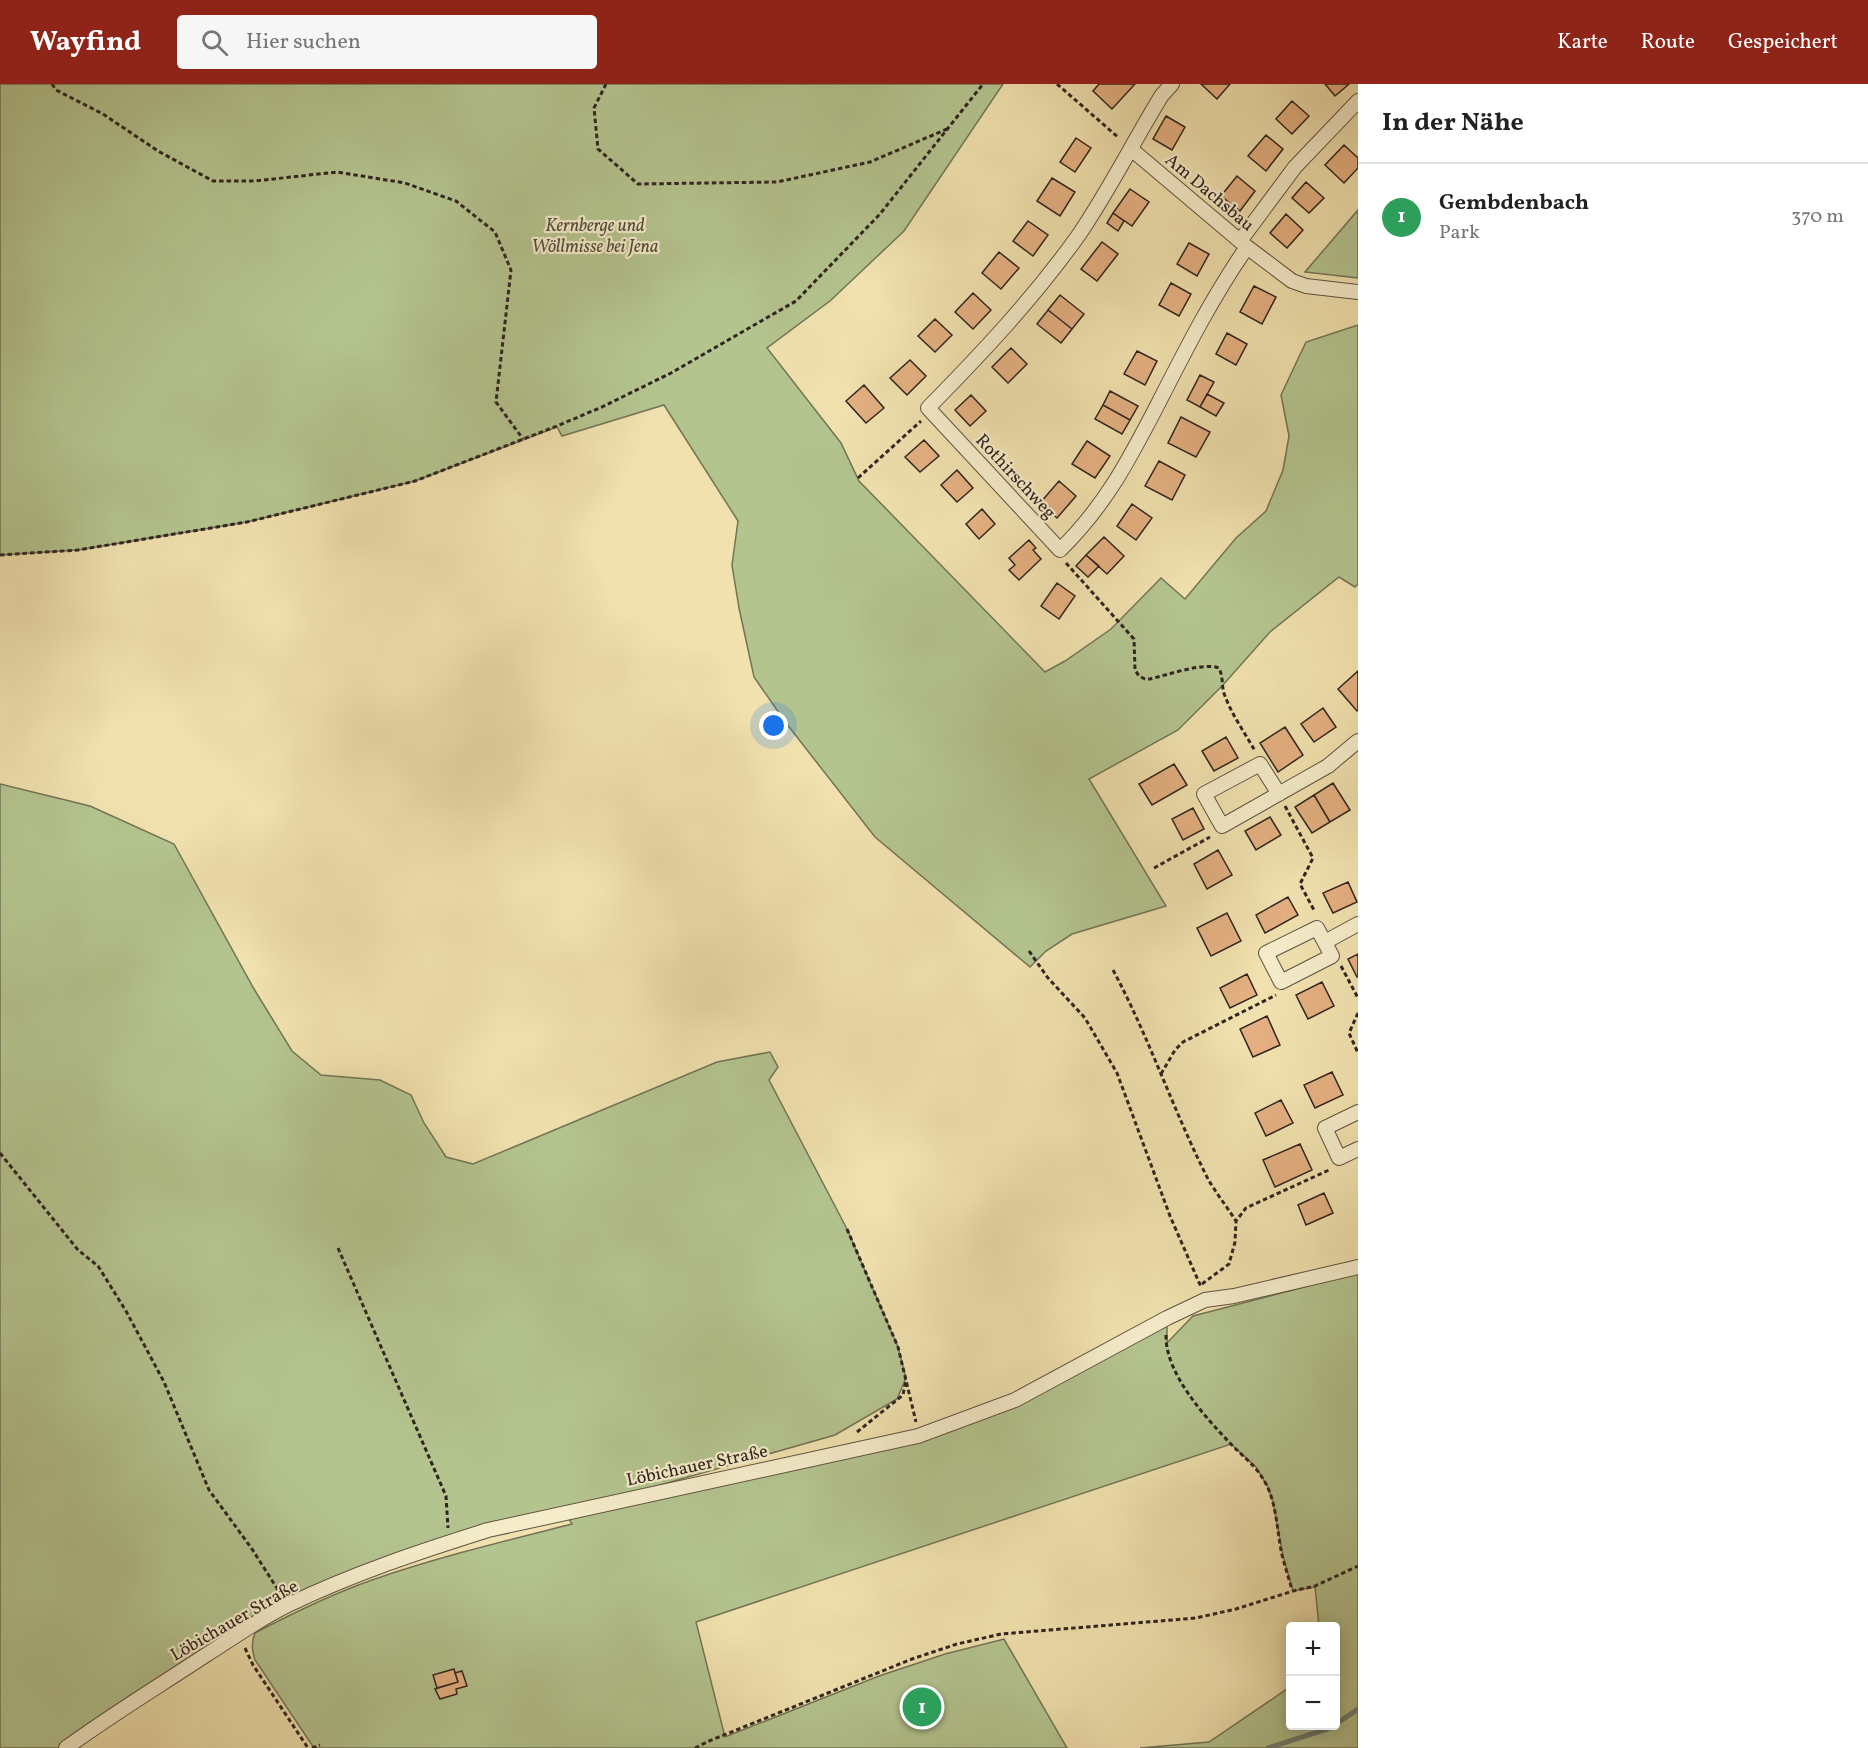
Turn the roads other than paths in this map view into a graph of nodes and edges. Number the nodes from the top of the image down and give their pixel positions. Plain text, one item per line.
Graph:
1 (1172, 84) edge
2 (1358, 101) edge
3 (1131, 149) junction
4 (1244, 244) junction
5 (1358, 292) edge
6 (1358, 741) edge
7 (1279, 794) junction
8 (1358, 924) edge
9 (1325, 942) junction
10 (1358, 1112) edge
11 (1358, 1149) edge
12 (1358, 1267) edge
13 (66, 1748) edge

1 - 3 street
2 - 4 street
3 - 4 street, Am Dachsbau
3 - 4 street, Rothirschweg
4 - 5 street, Am Dachsbau
6 - 7 street
7 - 7 street
8 - 9 street
9 - 9 street
10 - 11 street
12 - 13 street, Löbichauer Straße

